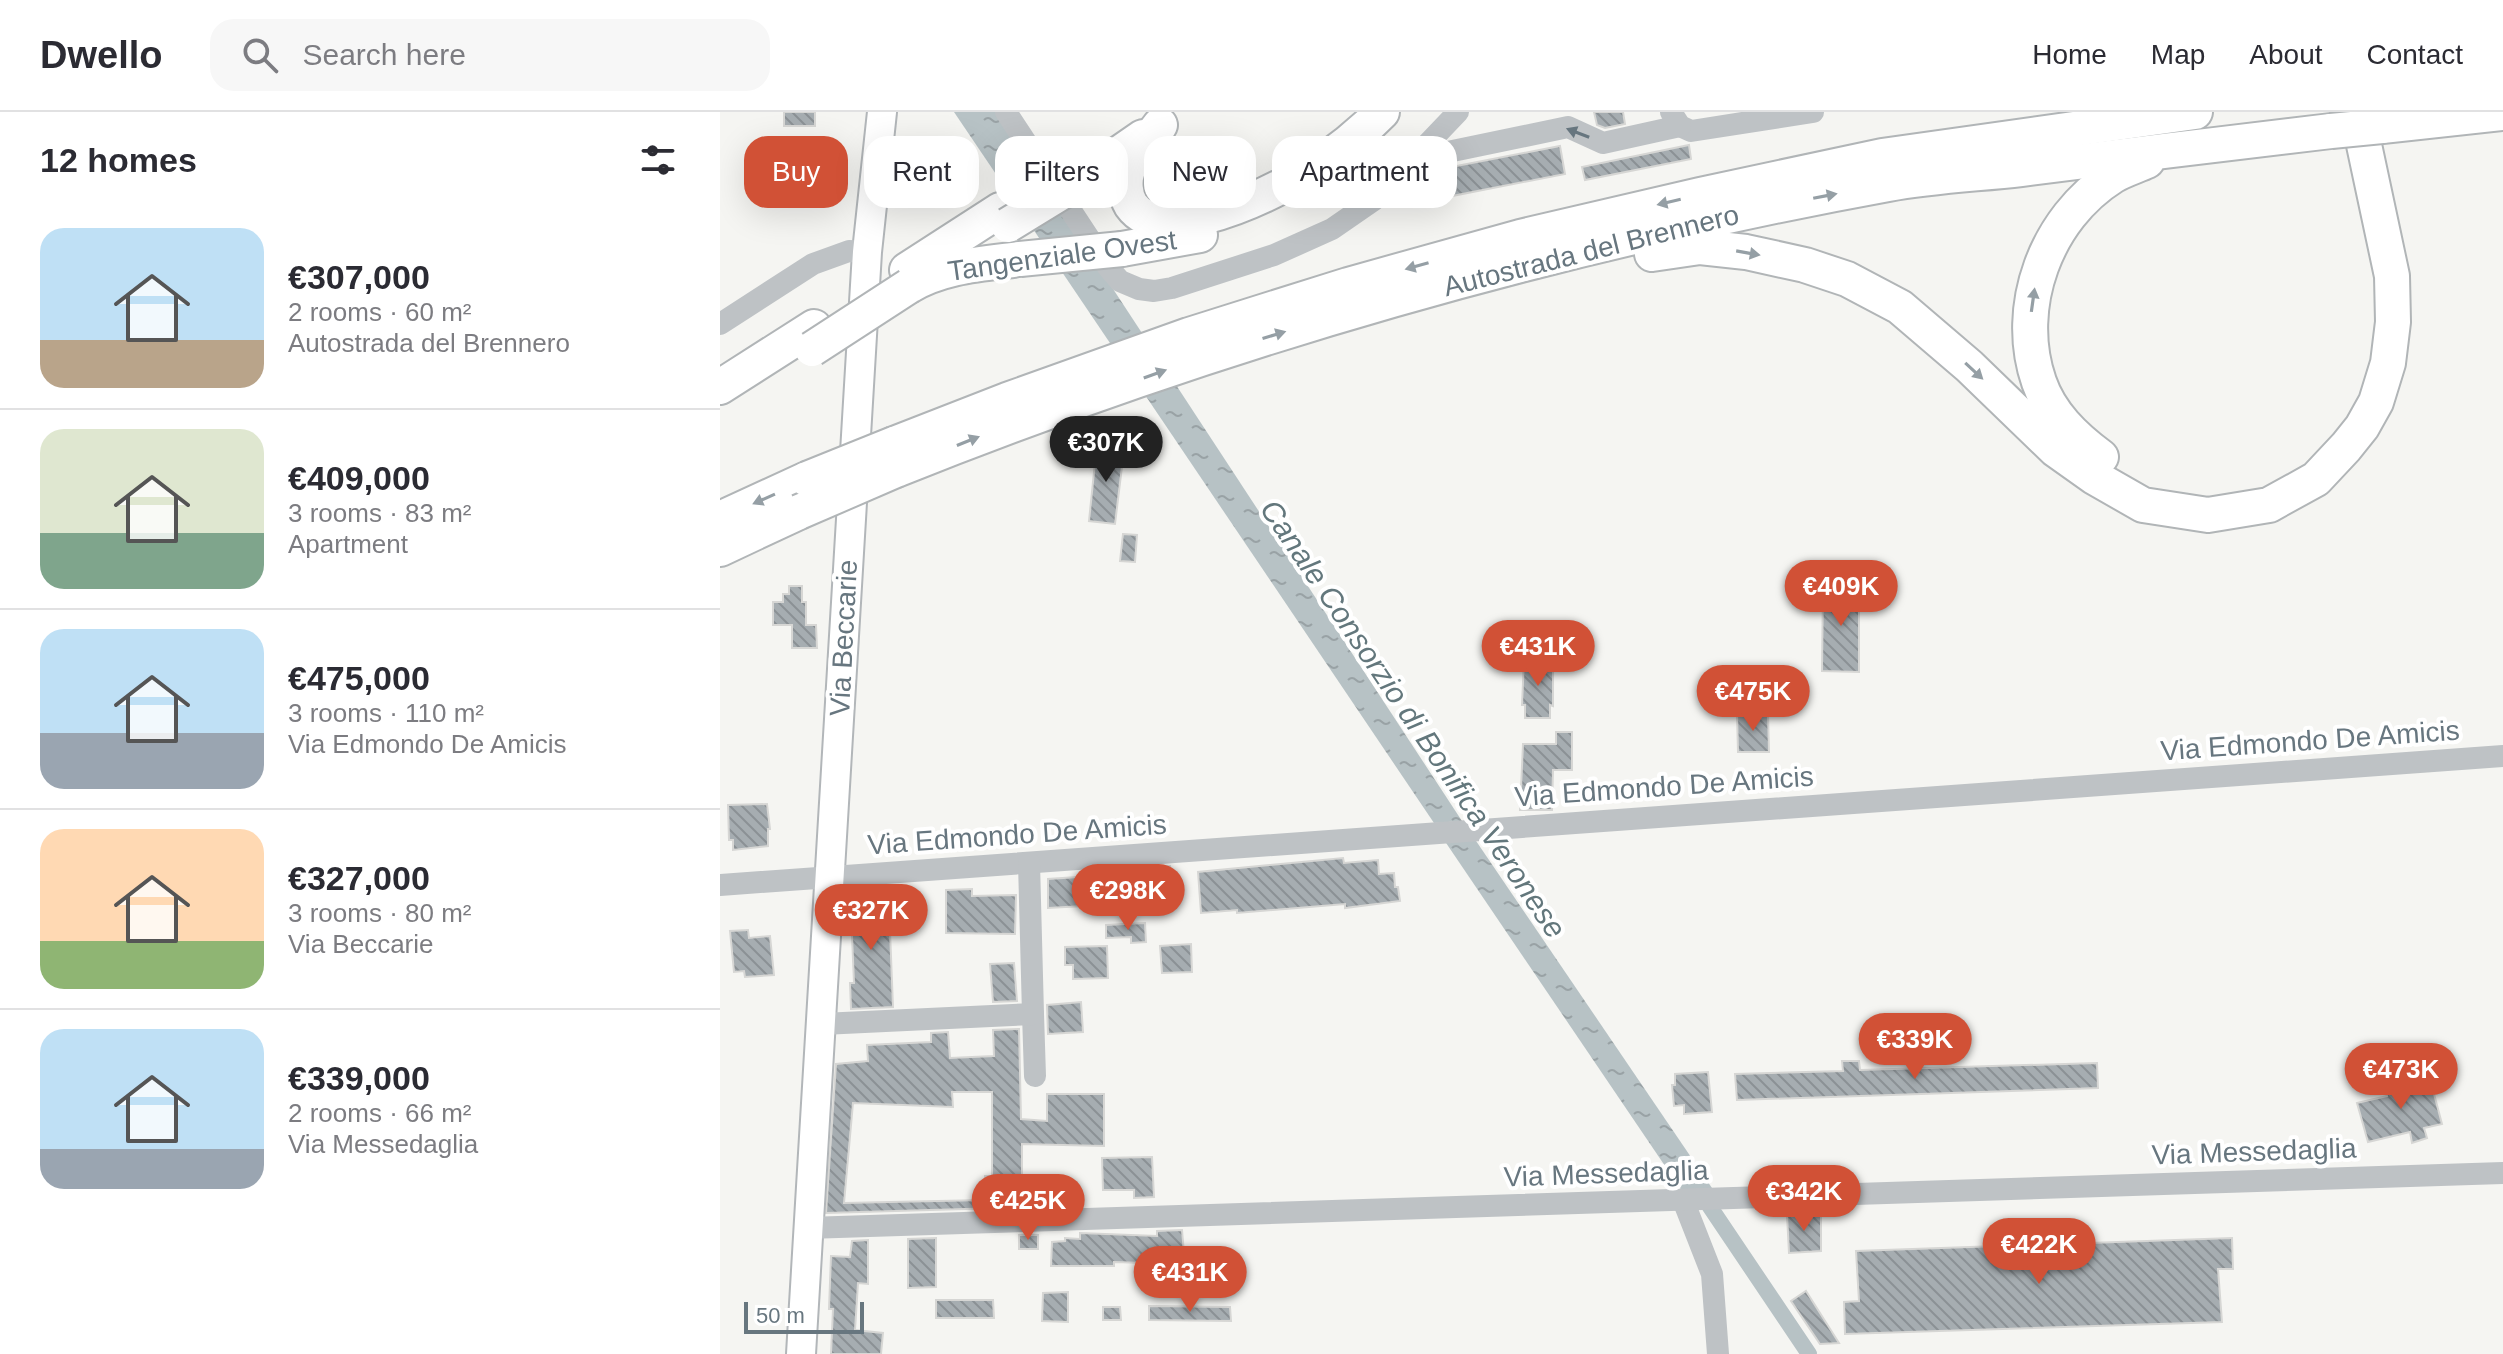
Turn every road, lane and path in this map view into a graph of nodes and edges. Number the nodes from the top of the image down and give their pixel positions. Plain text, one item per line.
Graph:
1 (882, 112) edge
2 (1006, 112) edge
3 (1382, 112) edge
4 (1406, 112) edge
5 (1458, 112) edge
6 (1813, 112) edge
7 (2044, 112) edge
8 (2195, 112) edge
9 (2503, 113) edge
10 (1159, 116) edge
11 (1676, 119) edge
12 (2352, 120) edge
13 (1436, 136) edge
14 (1457, 150) edge
15 (1882, 156) junction
16 (1362, 208) edge
17 (867, 252) junction
18 (915, 276) junction
19 (1368, 306) junction
20 (720, 324) edge
21 (813, 338) junction
22 (1194, 346) junction
23 (720, 387) edge
24 (720, 408) edge
25 (895, 457) junction
26 (720, 519) edge
27 (720, 549) edge
28 (2503, 756) edge
29 (1029, 863) junction
30 (829, 878) junction
31 (720, 885) edge
32 (1033, 1014) junction
33 (822, 1024) junction
34 (1035, 1076) dead end
35 (2503, 1173) edge
36 (1683, 1200) junction
37 (807, 1228) junction
38 (801, 1354) edge
39 (1718, 1354) edge

1 - 17 main road, Via Beccarie
2 - 16 street
3 - 10 highway
4 - 18 highway, Tangenziale Ovest, bridge
5 - 13 street
6 - 11 street
7 - 15 highway
8 - 15 highway, Autostrada del Brennero
9 - 12 highway, Autostrada del Brennero
10 - 18 highway, Tangenziale Ovest
11 -> 14 street
12 -> 12 highway
19 -> 12 highway, Autostrada del Brennero
19 -> 12 highway
15 -> 22 highway, Autostrada del Brennero
17 - 20 street
17 - 30 main road, Via Beccarie
18 - 21 highway, Tangenziale Ovest, bridge
22 -> 19 highway, Autostrada del Brennero
21 - 23 highway, Tangenziale Ovest
21 - 24 highway, Tangenziale Ovest
22 - 25 highway, Autostrada del Brennero
25 -> 26 highway, Autostrada del Brennero, bridge
25 - 27 highway, Autostrada del Brennero, bridge
28 - 29 street, Via Edmondo De Amicis
29 - 30 street, Via Edmondo De Amicis
29 - 32 street
30 - 31 street, Via Edmondo De Amicis
30 - 33 main road, Via Beccarie
32 - 33 street
32 - 34 street
33 - 37 main road, Via Beccarie
35 - 36 street, Via Messedaglia
36 - 37 street, Via Messedaglia
36 - 39 street
37 - 38 main road, Via Beccarie

